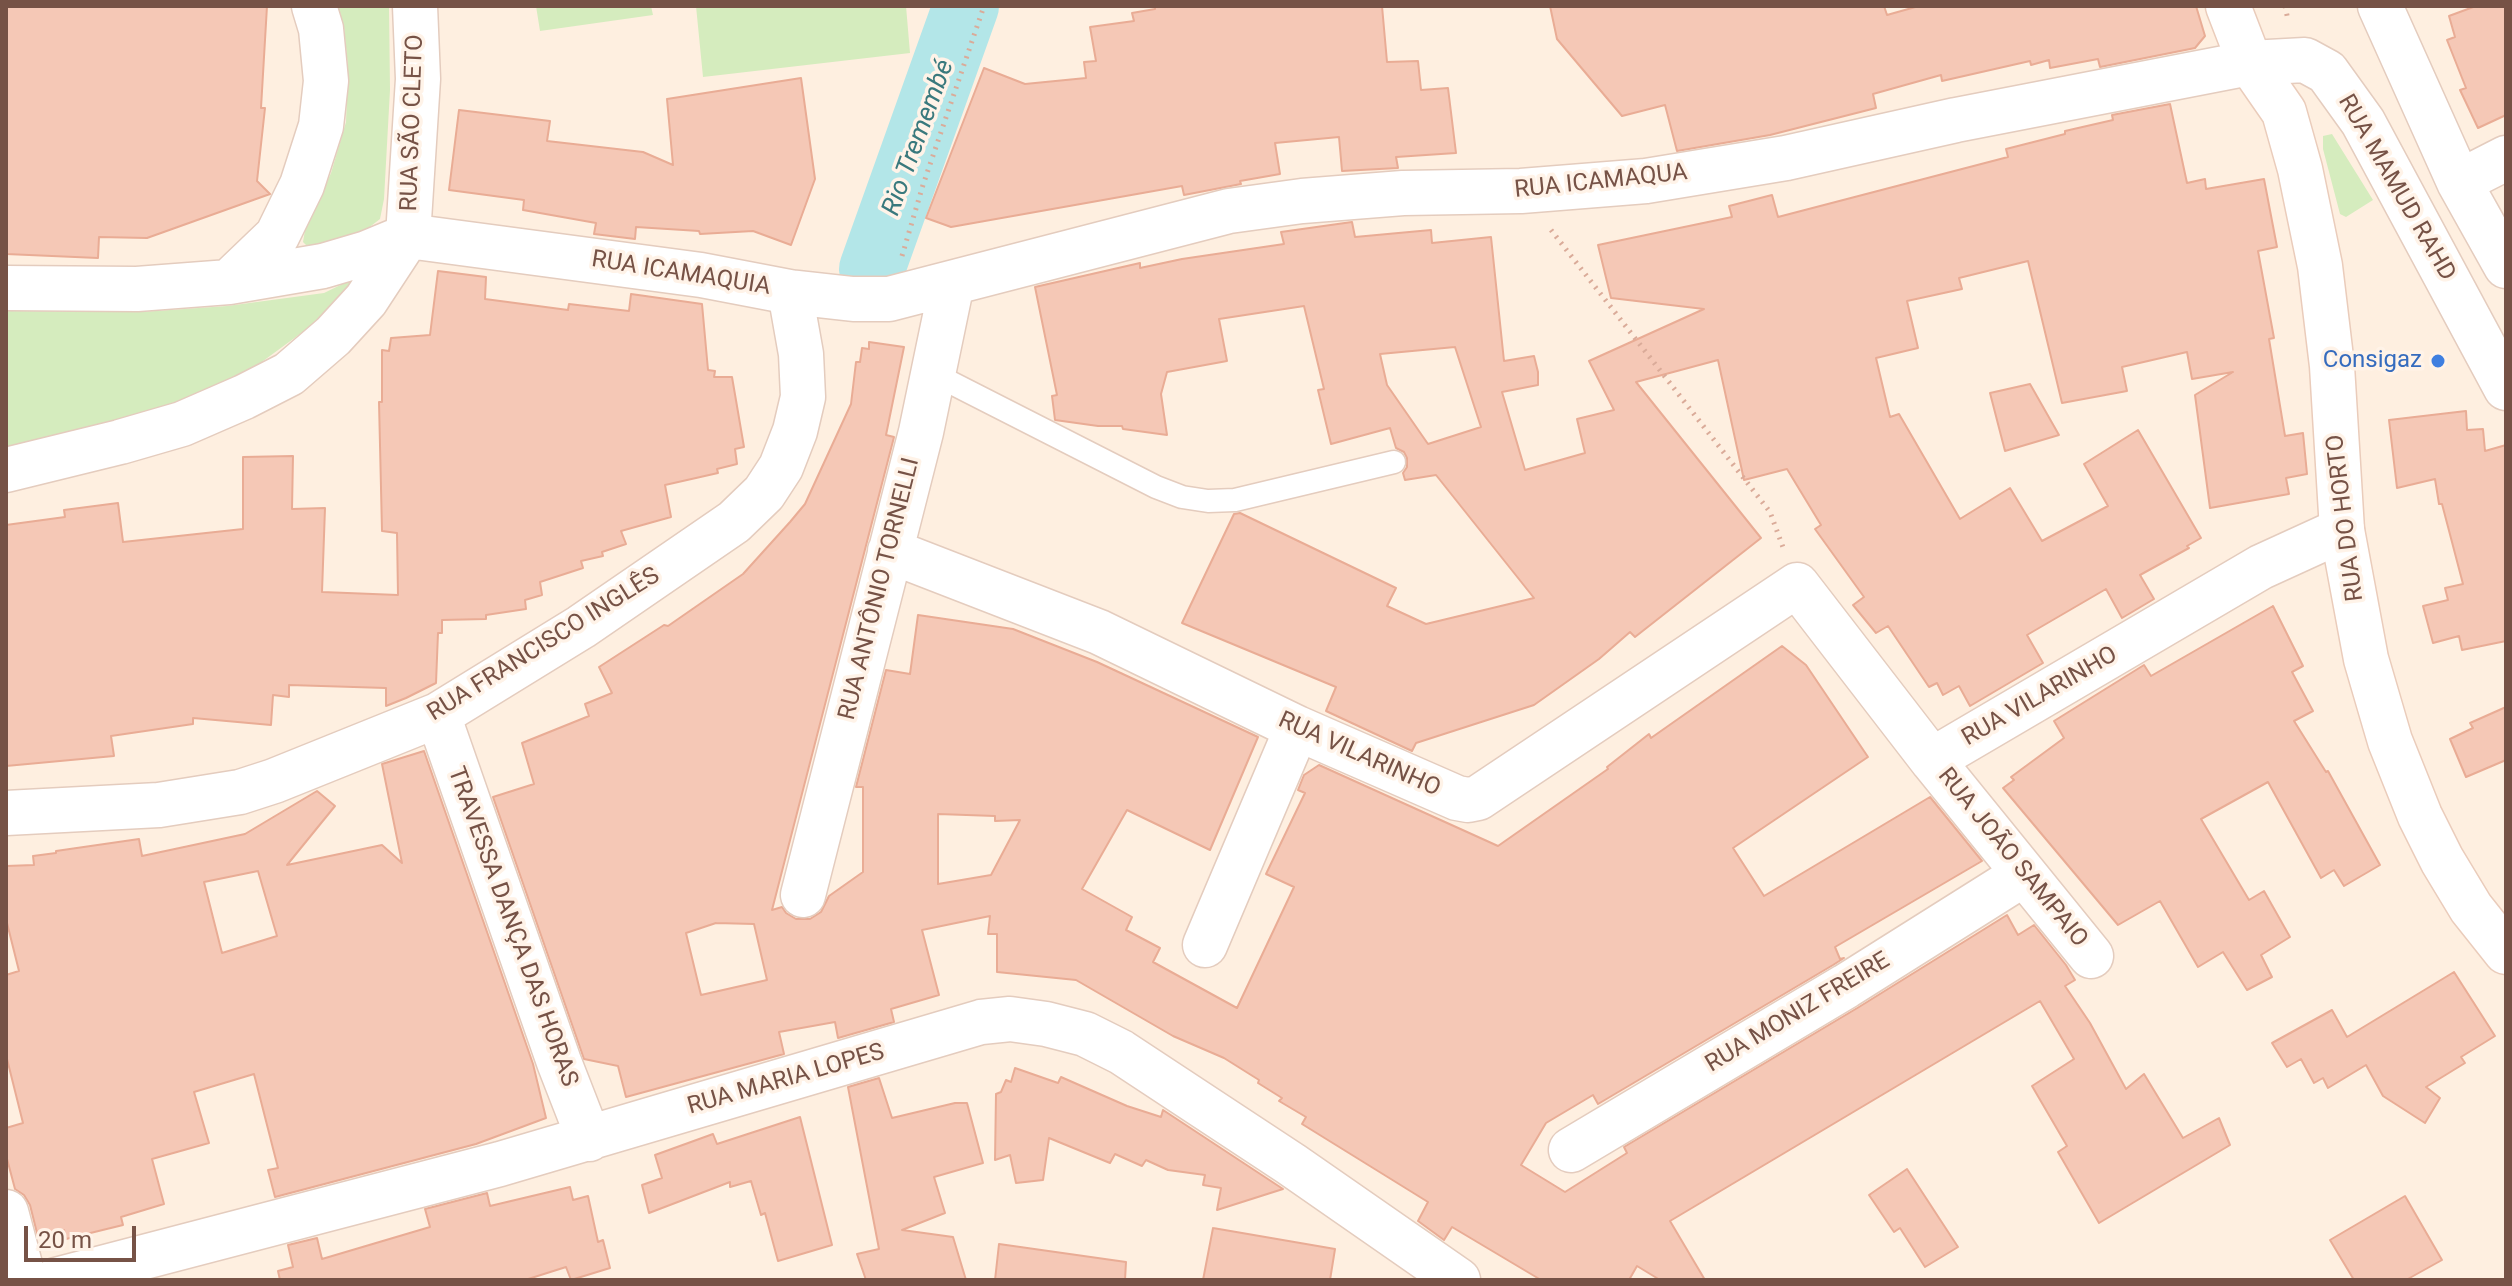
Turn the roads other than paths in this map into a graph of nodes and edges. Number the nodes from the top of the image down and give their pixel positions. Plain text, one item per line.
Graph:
1 (314, 6) edge
2 (415, 6) edge
3 (2228, 6) edge
4 (2380, 6) edge
5 (2250, 63) junction
6 (2506, 158) edge
7 (2459, 182) junction
8 (408, 236) junction
9 (2506, 266) edge
10 (229, 282) junction
11 (952, 283) junction
12 (6, 288) edge
13 (790, 292) junction
14 (934, 374) junction
15 (2506, 388) edge
16 (1394, 462) dead end
17 (6, 470) edge
18 (2342, 530) junction
19 (890, 551) junction
20 (438, 715) junction
21 (1297, 728) junction
22 (1932, 760) junction
23 (6, 813) edge
24 (2024, 874) junction
25 (803, 895) dead end
26 (1205, 945) dead end
27 (2506, 952) edge
28 (2091, 956) dead end
29 (589, 1139) junction
30 (1571, 1150) dead end
31 (6, 1212) edge
32 (24, 1280) edge
33 (56, 1280) edge
34 (1458, 1280) edge

1 - 10 street
2 - 8 street, RUA SÃO CLETO
3 - 5 street
4 - 7 street
5 - 11 street, RUA ICAMAQUA
5 - 15 street, RUA MAMUD RAHD
5 - 18 street, RUA DO HORTO
6 - 7 street
7 - 9 street
8 - 10 street
8 - 13 street, RUA ICAMAQUIA
8 - 17 street, RUA SÃO CLETO
10 - 12 street
11 - 13 street, RUA ICAMAQUIA
11 - 14 street, RUA ANTÔNIO TORNELLI
13 - 20 street, RUA FRANCISCO INGLÊS
14 - 16 lane
14 - 19 street, RUA ANTÔNIO TORNELLI
18 - 22 street, RUA VILARINHO
18 - 27 street, RUA DO HORTO
19 - 21 street, RUA VILARINHO
19 - 25 street, RUA ANTÔNIO TORNELLI
20 - 23 street, RUA FRANCISCO INGLÊS
20 - 29 street, TRAVESSA DANÇA DAS HORAS
21 - 22 street, RUA VILARINHO
21 - 26 street
22 - 24 street, RUA JOÃO SAMPAIO
24 - 28 street, RUA JOÃO SAMPAIO
24 - 30 street, RUA MONIZ FREIRE
29 - 33 street, RUA MARIA LOPES
29 - 34 street, RUA MARIA LOPES
31 - 32 street

